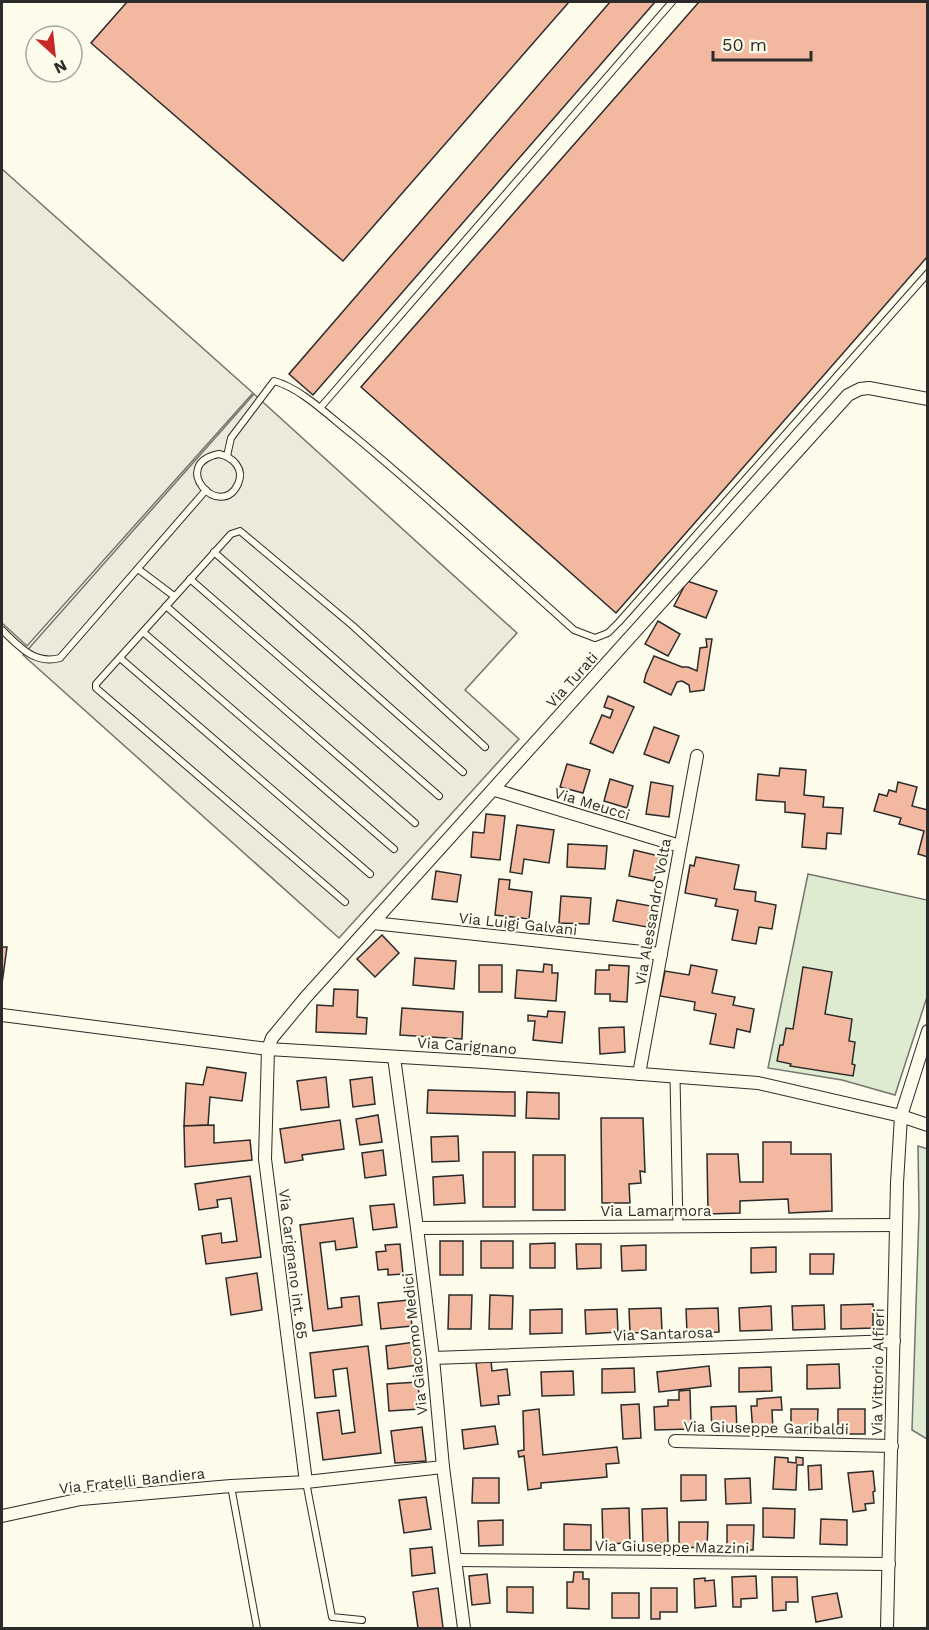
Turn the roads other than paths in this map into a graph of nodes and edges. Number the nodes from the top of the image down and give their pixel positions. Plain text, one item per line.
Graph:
1 (672, 2) edge
2 (927, 273) edge
3 (927, 399) edge
4 (320, 408) junction
5 (227, 456) junction
6 (206, 490) junction
7 (214, 552) junction
8 (138, 568) junction
9 (190, 579) junction
10 (174, 596) junction
11 (165, 606) junction
12 (2, 630) edge
13 (143, 632) junction
14 (120, 658) junction
15 (485, 747) dead end
16 (697, 756) dead end
17 (464, 772) dead end
18 (495, 790) junction
19 (439, 796) dead end
20 (415, 824) dead end
21 (680, 846) junction
22 (394, 849) dead end
23 (370, 874) dead end
24 (345, 902) dead end
25 (373, 923) junction
26 (660, 954) junction
27 (2, 1015) edge
28 (927, 1031) edge
29 (268, 1049) junction
30 (394, 1057) junction
31 (639, 1074) junction
32 (675, 1077) junction
33 (901, 1116) junction
34 (927, 1125) edge
35 (896, 1224) junction
36 (678, 1226) junction
37 (417, 1228) junction
38 (894, 1341) junction
39 (433, 1358) junction
40 (675, 1442) dead end
41 (892, 1446) junction
42 (443, 1467) junction
43 (306, 1482) junction
44 (231, 1486) junction
45 (2, 1516) edge
46 (456, 1560) junction
47 (889, 1564) junction
48 (362, 1620) dead end
49 (257, 1629) edge
50 (464, 1629) edge
51 (886, 1629) edge

1 - 4 lane
2 - 4 lane
3 - 18 street, Via Turati
4 - 5 lane
5 - 6 lane
5 - 6 lane
6 - 8 lane
7 - 9 lane
7 - 15 lane
7 - 17 lane
8 - 10 lane
8 - 12 lane
9 - 10 lane
9 - 19 lane
10 - 11 lane
11 - 13 lane
11 - 20 lane
13 - 14 lane
13 - 22 lane
14 - 23 lane
14 - 24 lane
16 - 21 street, Via Alessandro Volta
18 - 21 street, Via Meucci
18 - 25 street, Via Turati
21 - 26 street, Via Alessandro Volta
25 - 26 street, Via Luigi Galvani
25 - 29 street, Via Turati
26 - 31 street, Via Alessandro Volta
27 - 29 street, Via Carignano
28 - 33 street, Via Vittorio Alfieri
29 - 30 street, Via Carignano
29 - 43 street, Via Carignano int. 65
30 - 31 street, Via Carignano
30 - 37 street, Via Giacomo Medici
31 - 32 street, Via Carignano
32 - 33 street, Via Carignano
32 - 36 street
33 - 34 street, Via Carignano
33 - 35 street, Via Vittorio Alfieri
35 - 36 street, Via Lamarmora
35 - 38 street, Via Vittorio Alfieri
36 - 37 street, Via Lamarmora
37 - 39 street, Via Giacomo Medici
38 - 39 street, Via Santarosa
38 - 41 street, Via Vittorio Alfieri
39 - 42 street, Via Giacomo Medici
40 - 41 street, Via Giuseppe Garibaldi
41 - 47 street, Via Vittorio Alfieri
42 - 43 street, Via Fratelli Bandiera
42 - 46 street, Via Giacomo Medici
43 - 44 street, Via Fratelli Bandiera
43 - 48 lane
44 - 45 street, Via Fratelli Bandiera
44 - 49 lane
46 - 47 street, Via Giuseppe Mazzini
46 - 50 street, Via Giacomo Medici
47 - 51 street, Via Vittorio Alfieri

